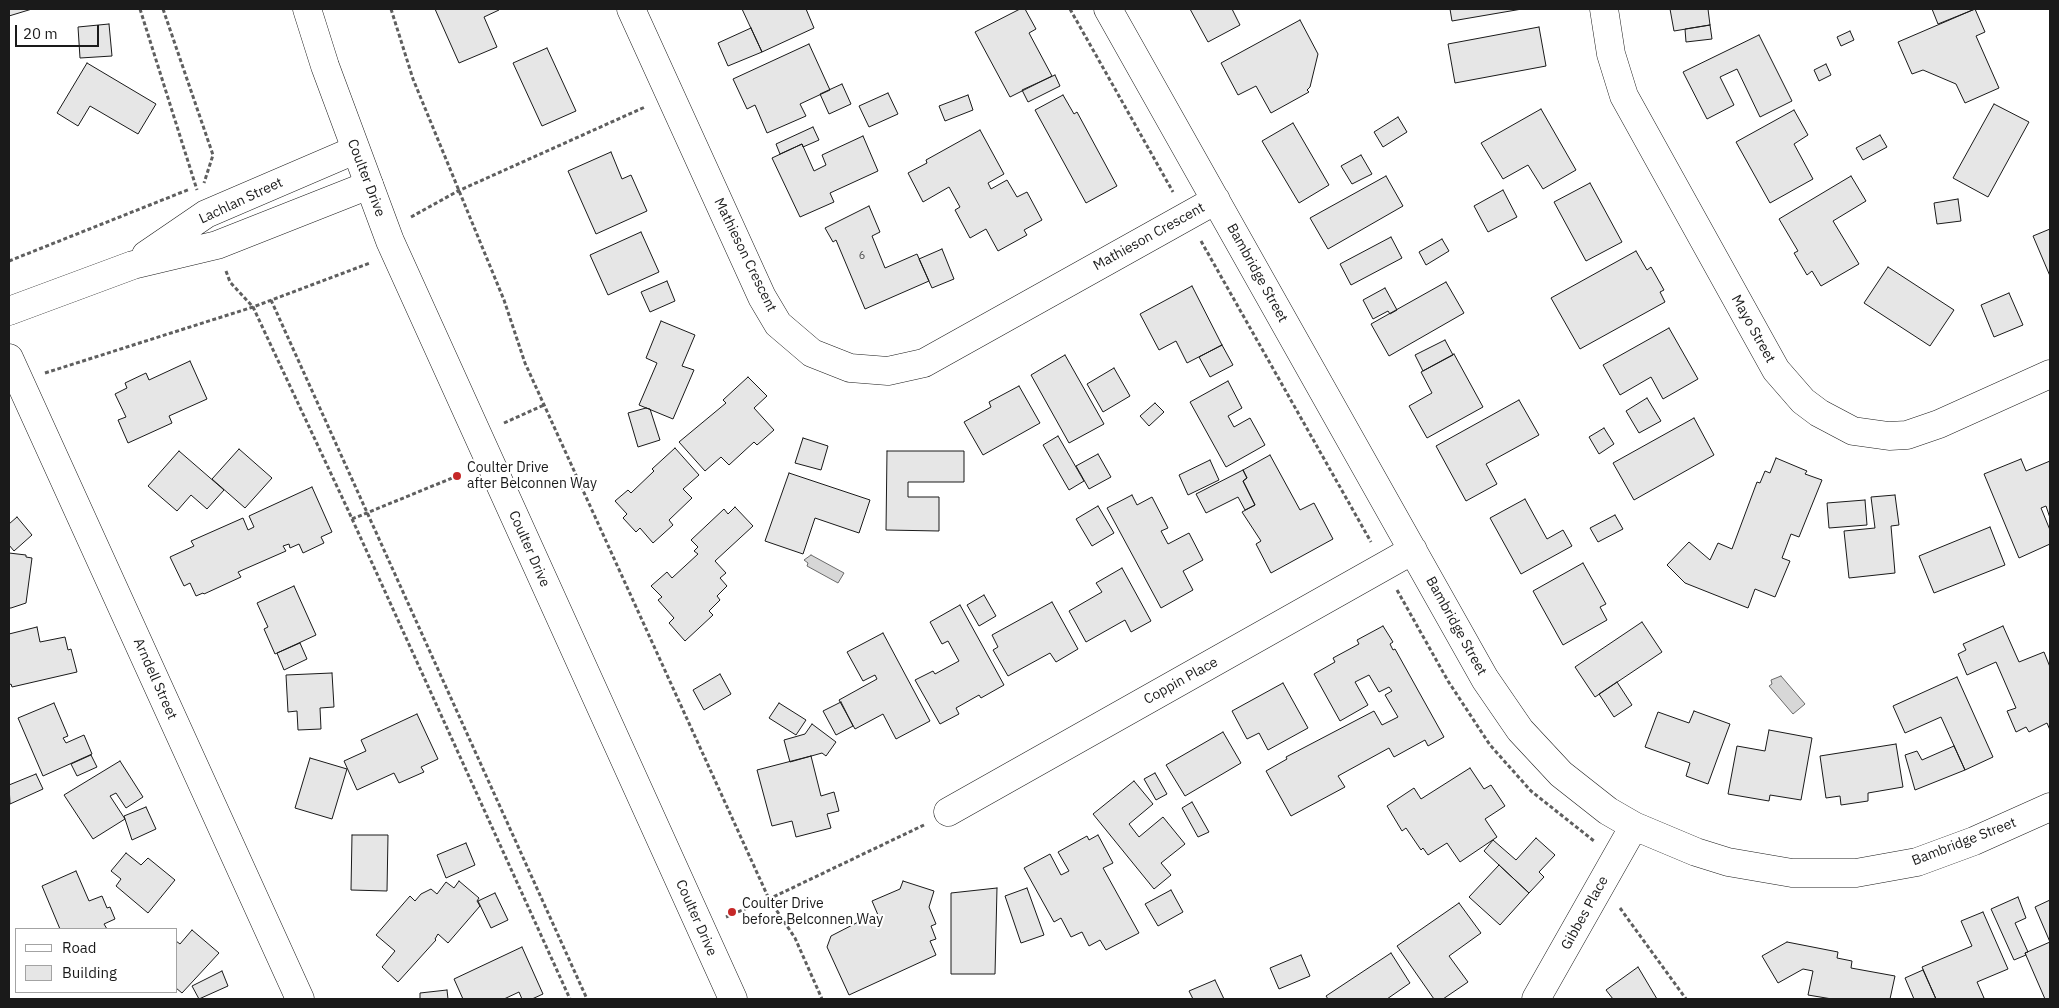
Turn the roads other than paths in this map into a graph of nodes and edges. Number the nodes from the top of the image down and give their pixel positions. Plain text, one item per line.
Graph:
1 (307, 9) edge
2 (631, 9) edge
3 (1108, 9) edge
4 (1604, 9) edge
5 (355, 150) junction
6 (369, 185) junction
7 (1216, 200) junction
8 (133, 265) junction
9 (9, 311) edge
10 (14, 370) edge
11 (2050, 374) edge
12 (1413, 550) junction
13 (2050, 807) edge
14 (948, 812) road end
15 (1634, 826) junction
16 (300, 999) edge
17 (733, 999) edge
18 (1536, 999) edge

1 - 5 street, Coulter Drive
2 - 7 street, Mathieson Crescent
3 - 7 street, Bambridge Street
4 - 11 street, Mayo Street
5 - 6 street, Coulter Drive
5 - 8 street, Lachlan Street
6 - 8 street, Lachlan Street
6 - 17 street, Coulter Drive
7 - 12 street, Bambridge Street
8 - 9 street, Lachlan Street
10 - 16 street, Arndell Street
12 - 14 street, Coppin Place
12 - 15 street, Bambridge Street
13 - 15 street, Bambridge Street
15 - 18 street, Gibbes Place

